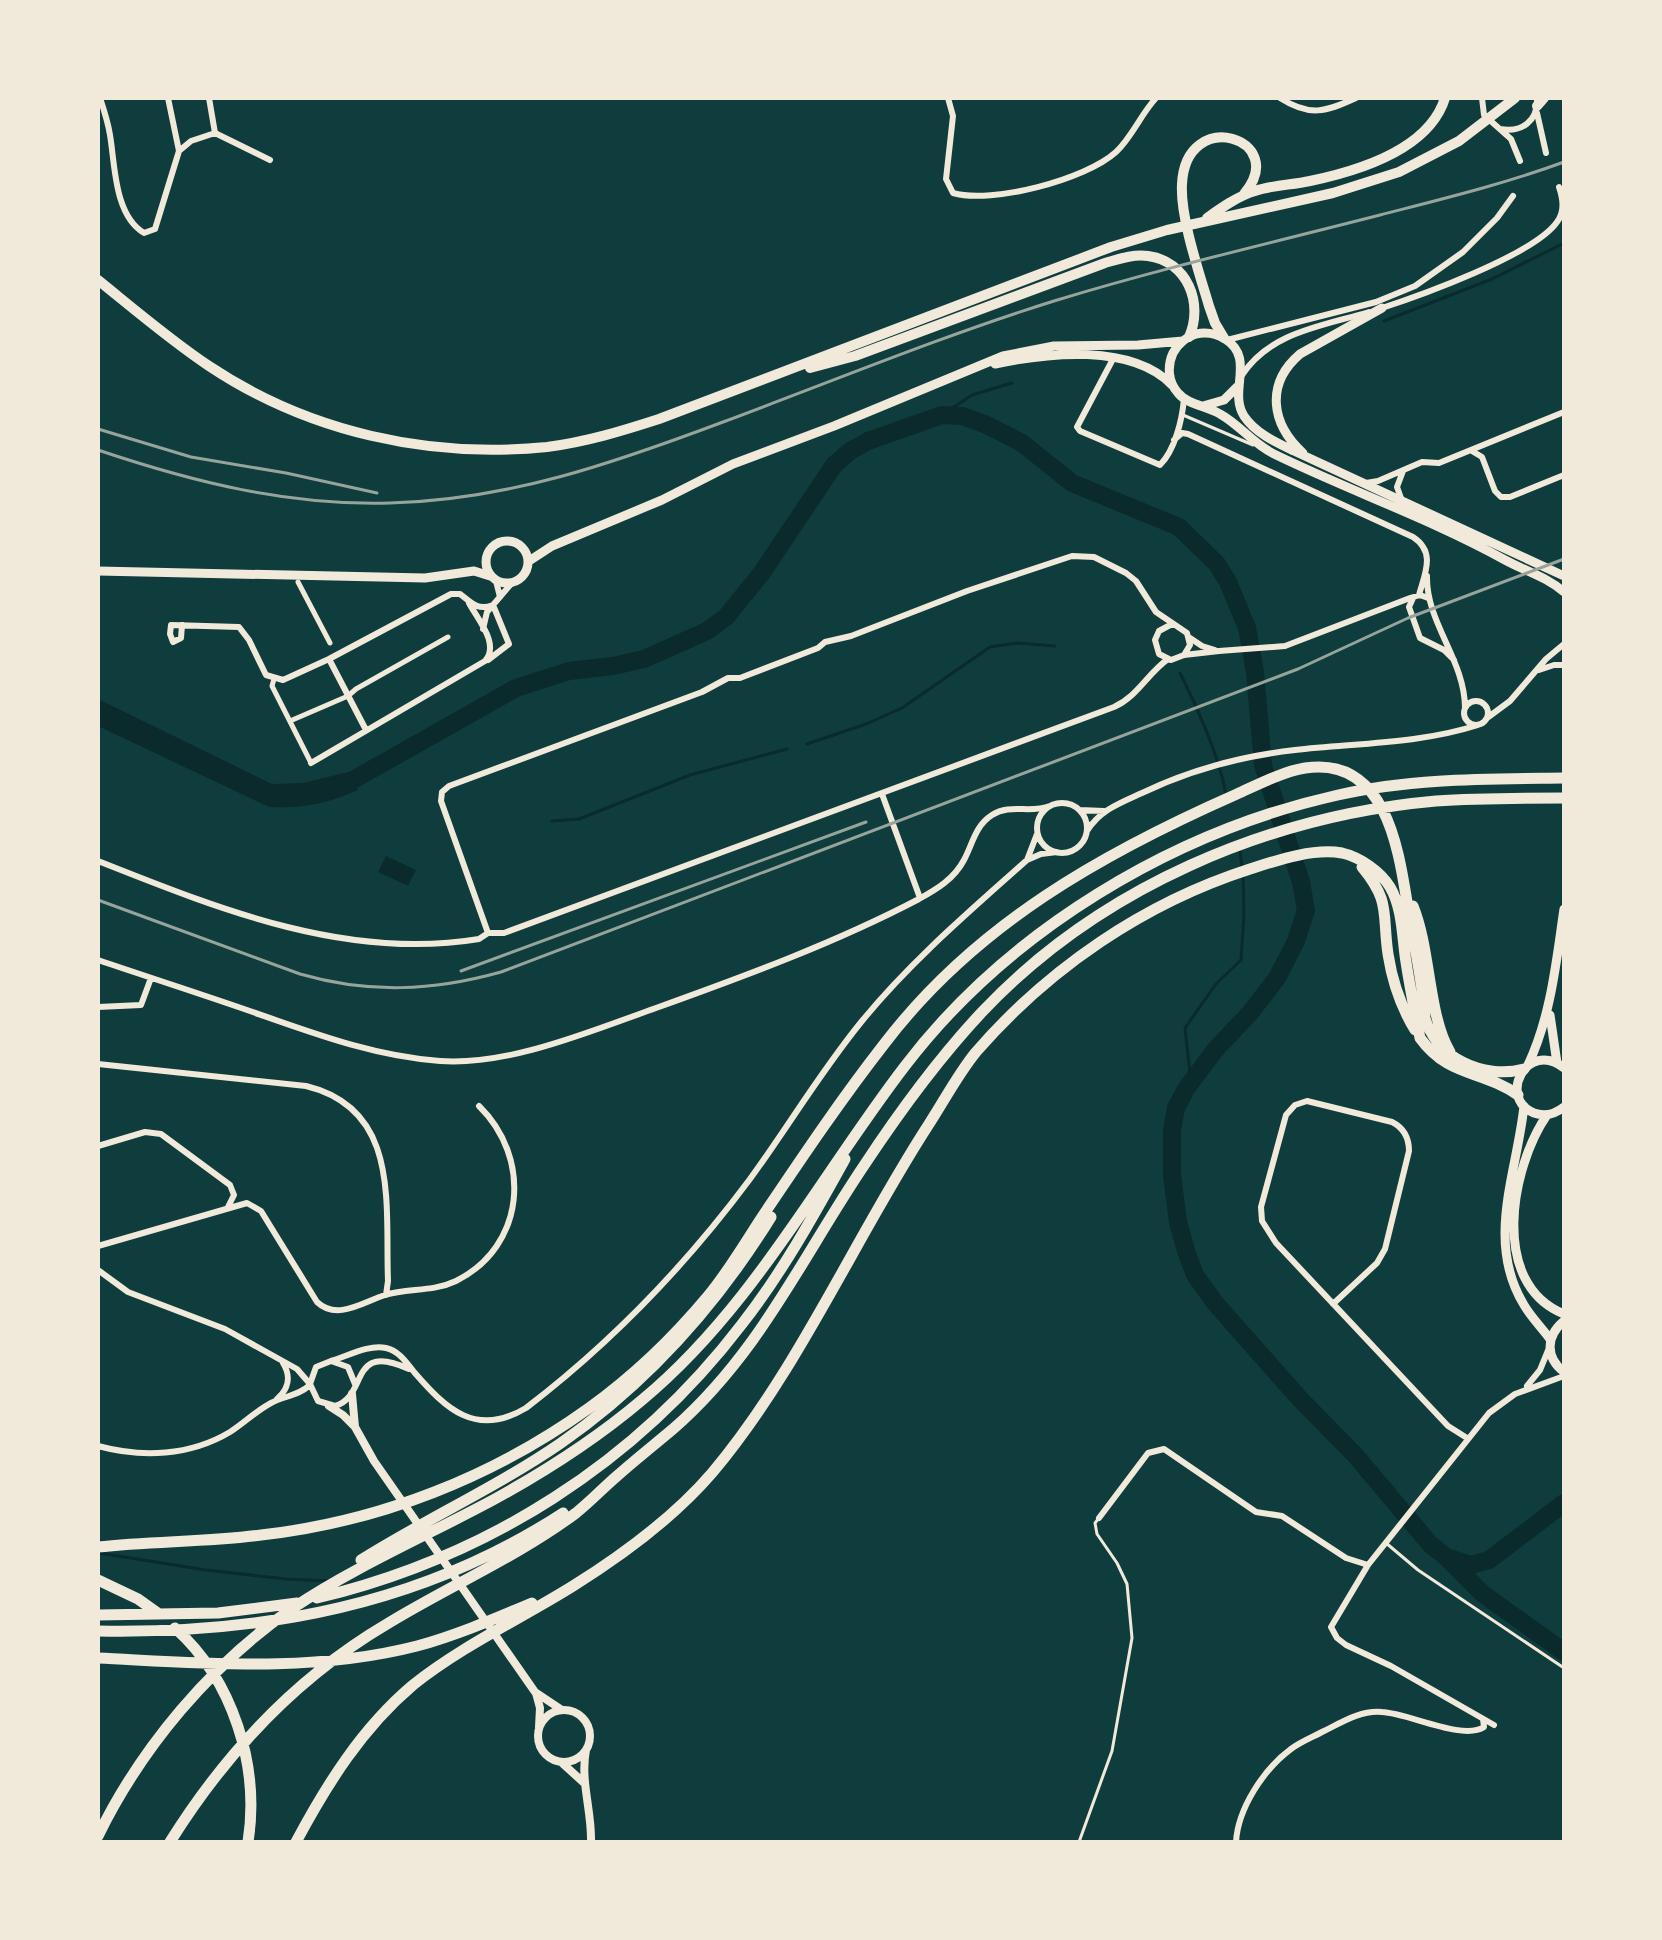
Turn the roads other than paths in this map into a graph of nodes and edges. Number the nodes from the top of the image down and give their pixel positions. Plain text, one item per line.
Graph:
1 (100, 98) edge
2 (168, 98) edge
3 (209, 98) edge
4 (948, 98) edge
5 (1156, 98) edge
6 (1280, 98) edge
7 (1356, 98) edge
8 (1445, 98) edge
9 (1482, 98) edge
10 (1515, 98) edge
11 (1538, 103) edge
12 (1500, 129) junction
13 (215, 133) junction
14 (179, 151) junction
15 (1546, 153) dead end
16 (270, 160) dead end
17 (1520, 161) dead end
18 (1559, 187) dead end
19 (1244, 194) junction
20 (1513, 196) dead end
21 (1563, 204) edge
22 (1202, 222) junction
23 (98, 280) edge
24 (1382, 308) junction
25 (1186, 339) junction
26 (1226, 339) junction
27 (1113, 359) junction
28 (980, 368) junction
29 (1240, 380) junction
30 (761, 381) junction
31 (1173, 386) junction
32 (1184, 399) junction
33 (1203, 406) junction
34 (1564, 412) edge
35 (1183, 415) junction
36 (1174, 440) junction
37 (1267, 451) junction
38 (1468, 452) junction
39 (1316, 462) junction
40 (1404, 470) junction
41 (1564, 475) edge
42 (1360, 482) junction
43 (1402, 501) junction
44 (552, 546) junction
45 (523, 548) junction
46 (486, 558) junction
47 (529, 561) junction
48 (98, 571) edge
49 (467, 571) junction
50 (1427, 571) junction
51 (1564, 576) edge
52 (493, 578) junction
53 (298, 582) dead end
54 (511, 584) junction
55 (1564, 592) edge
56 (1418, 596) junction
57 (500, 597) junction
58 (1428, 598) junction
59 (469, 603) junction
60 (493, 605) junction
61 (1388, 606) junction
62 (1410, 614) junction
63 (1172, 624) junction
64 (182, 625) dead end
65 (1440, 628) junction
66 (483, 629) junction
67 (448, 637) dead end
68 (1189, 637) junction
69 (1423, 640) junction
70 (330, 643) dead end
71 (1564, 644) edge
72 (1219, 651) junction
73 (1184, 655) junction
74 (329, 659) junction
75 (1168, 659) junction
76 (1454, 660) junction
77 (485, 661) junction
78 (1564, 665) edge
79 (1536, 671) junction
80 (1461, 678) junction
81 (274, 679) junction
82 (348, 696) junction
83 (1481, 702) junction
84 (1503, 706) junction
85 (1465, 712) junction
86 (1487, 718) junction
87 (290, 721) junction
88 (1478, 725) junction
89 (366, 730) junction
90 (1454, 732) junction
91 (311, 763) joint
92 (1560, 778) edge
93 (882, 794) junction
94 (1559, 798) edge
95 (1050, 806) junction
96 (1080, 810) junction
97 (1023, 811) junction
98 (1104, 811) junction
99 (1037, 828) junction
100 (1087, 831) junction
101 (1057, 852) junction
102 (1350, 855) junction
103 (1027, 860) junction
104 (98, 861) edge
105 (1405, 888) junction
106 (920, 898) junction
107 (1564, 909) edge
108 (1403, 910) junction
109 (488, 933) junction
110 (98, 960) edge
111 (151, 978) junction
112 (1550, 1005) junction
113 (98, 1007) edge
114 (1420, 1038) junction
115 (1452, 1055) junction
116 (98, 1064) edge
117 (1561, 1066) edge
118 (1526, 1067) junction
119 (1518, 1095) junction
120 (479, 1106) dead end
121 (1524, 1106) junction
122 (1563, 1109) edge
123 (833, 1114) junction
124 (1547, 1115) junction
125 (867, 1118) junction
126 (98, 1146) edge
127 (227, 1207) junction
128 (98, 1246) edge
129 (98, 1270) edge
130 (386, 1295) junction
131 (1333, 1304) junction
132 (1564, 1314) edge
133 (1564, 1321) edge
134 (1550, 1344) junction
135 (277, 1358) junction
136 (331, 1361) junction
137 (413, 1371) junction
138 (1564, 1374) edge
139 (310, 1384) junction
140 (354, 1389) junction
141 (1525, 1389) junction
142 (272, 1402) junction
143 (329, 1406) junction
144 (355, 1427) junction
145 (1467, 1438) junction
146 (98, 1446) edge
147 (618, 1475) junction
148 (1099, 1518) joint
149 (405, 1539) junction
150 (1386, 1543) junction
151 (98, 1547) edge
152 (1368, 1565) junction
153 (98, 1580) edge
154 (574, 1585) junction
155 (98, 1615) edge
156 (98, 1631) edge
157 (98, 1658) edge
158 (1564, 1668) edge
159 (535, 1692) junction
160 (562, 1710) junction
161 (1482, 1718) junction
162 (1494, 1725) dead end
163 (539, 1729) junction
164 (586, 1750) junction
165 (560, 1761) junction
166 (585, 1785) junction
167 (98, 1836) edge
168 (173, 1837) edge
169 (248, 1842) edge
170 (296, 1842) edge
171 (591, 1842) edge
172 (1079, 1842) edge
173 (1236, 1842) edge

1 - 14 street
2 - 14 street
3 - 13 street
4 - 5 street
6 - 7 street
8 - 19 main road
9 - 12 street
10 - 22 main road
11 - 12 street
11 - 15 street
12 - 17 street
13 - 14 street
13 - 16 street
18 - 21 street
19 - 22 main road
19 - 26 main road
20 - 26 street
21 - 24 street
22 - 30 main road
23 - 30 main road
24 - 29 street
24 - 39 main road
25 - 26 main road
25 - 28 main road
25 - 30 main road
25 - 31 main road
26 - 29 main road
27 - 28 main road
27 - 31 main road
27 - 36 street
28 - 44 main road
29 - 33 main road
29 - 39 main road
31 - 32 main road
32 - 33 main road
32 - 35 street
33 - 37 main road
34 - 38 street
35 - 36 street
35 - 37 lane
36 - 50 street
37 - 55 main road
38 - 40 street
38 - 41 street
39 - 42 main road
40 - 42 street
40 - 43 street
42 - 43 main road
43 - 51 main road
44 - 45 main road
44 - 47 main road
45 - 46 main road
45 - 47 main road
46 - 49 main road
46 - 52 main road
47 - 54 main road
48 - 49 main road
49 - 52 main road
50 - 56 street
50 - 58 street
52 - 54 main road
52 - 57 street
53 - 70 street
54 - 57 street
56 - 58 street
56 - 61 street
56 - 62 street
57 - 60 street
58 - 65 street
59 - 60 street
59 - 66 street
59 - 74 street
60 - 66 street
60 - 77 street
61 - 62 street
61 - 72 street
62 - 69 street
63 - 68 street
63 - 75 street
63 - 109 street
64 - 81 street
65 - 69 street
65 - 76 street
66 - 77 street
67 - 82 street
68 - 72 street
68 - 73 street
69 - 76 street
71 - 79 street
72 - 73 street
73 - 75 street
74 - 81 street
74 - 82 street
75 - 93 street
76 - 80 street
77 - 89 street
78 - 79 street
79 - 84 street
80 - 83 street
80 - 85 street
81 - 87 street
82 - 87 street
82 - 89 street
83 - 84 street
83 - 85 street
83 - 86 street
84 - 86 street
85 - 88 street
85 - 90 street
86 - 88 street
87 - 91 street
88 - 90 street
89 - 91 street
90 - 98 street
92 - 125 highway
93 - 106 street
93 - 109 street
94 - 147 highway
95 - 96 street
95 - 97 street
95 - 99 street
96 - 98 street
96 - 100 street
97 - 99 street
97 - 106 street
98 - 100 street
99 - 101 street
99 - 103 street
100 - 101 street
101 - 103 street
102 - 108 highway
102 - 114 highway
102 - 154 highway
103 - 137 street
104 - 109 street
105 - 108 highway
105 - 115 highway
105 - 123 highway
106 - 111 street
107 - 112 main road
108 - 114 highway
108 - 115 highway
110 - 111 street
111 - 113 street
112 - 117 main road
112 - 118 main road
114 - 119 highway
115 - 118 highway
116 - 130 street
117 - 118 main road
118 - 119 main road
119 - 121 main road
120 - 130 street
121 - 124 main road
121 - 134 main road
122 - 124 main road
123 - 149 highway
123 - 151 highway
124 - 132 main road
125 - 149 highway
125 - 155 highway
126 - 127 street
127 - 128 street
127 - 130 street
129 - 135 street
131 - 131 street
131 - 145 street
133 - 134 main road
134 - 138 main road
134 - 141 street
135 - 139 street
135 - 142 street
136 - 137 street
136 - 139 street
136 - 140 street
137 - 140 street
138 - 141 street
139 - 142 street
139 - 143 street
140 - 143 street
140 - 144 street
141 - 145 street
142 - 146 street
143 - 144 street
144 - 159 street
145 - 150 street
147 - 156 highway
147 - 168 highway
148 - 152 street
148 - 172 lane
149 - 167 highway
150 - 152 street
150 - 158 lane
152 - 161 street
153 - 169 highway
154 - 157 highway
154 - 170 highway
159 - 160 street
159 - 163 street
160 - 163 street
160 - 164 street
161 - 162 street
161 - 173 street
163 - 165 street
164 - 165 street
164 - 166 street
165 - 166 street
166 - 171 street

